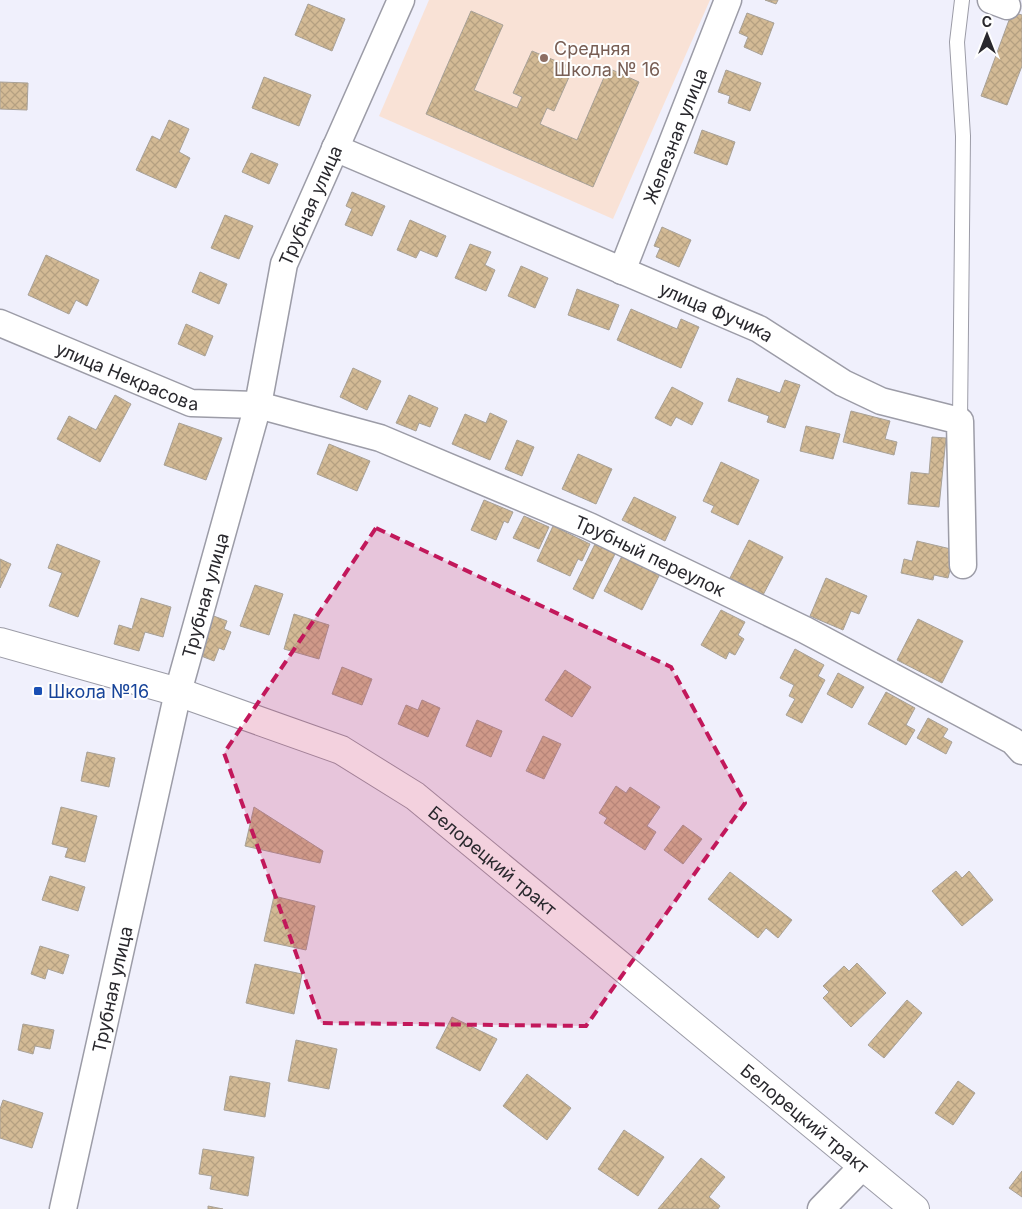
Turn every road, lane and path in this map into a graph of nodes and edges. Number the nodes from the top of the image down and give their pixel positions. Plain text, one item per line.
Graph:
1 (401, 0) edge
2 (728, 0) edge
3 (962, 0) edge
4 (335, 148) junction
5 (622, 271) junction
6 (0, 323) edge
7 (258, 405) junction
8 (960, 421) junction
9 (963, 565) dead end
10 (0, 642) edge
11 (178, 692) junction
12 (1022, 751) edge
13 (863, 1166) junction
14 (63, 1209) edge
15 (821, 1209) edge
16 (914, 1209) edge

1 - 4 street, Трубная улица
2 - 5 street, Железная улица
3 - 8 lane
4 - 5 street, улица Фучика
4 - 7 street, Трубная улица
5 - 8 street, улица Фучика
6 - 7 street, улица Некрасова
7 - 11 street, Трубная улица
7 - 12 street, Трубный переулок
8 - 9 street
10 - 11 street, Белорецкий тракт
11 - 13 street, Белорецкий тракт
11 - 14 street, Трубная улица
13 - 15 street
13 - 16 street, Белорецкий тракт

